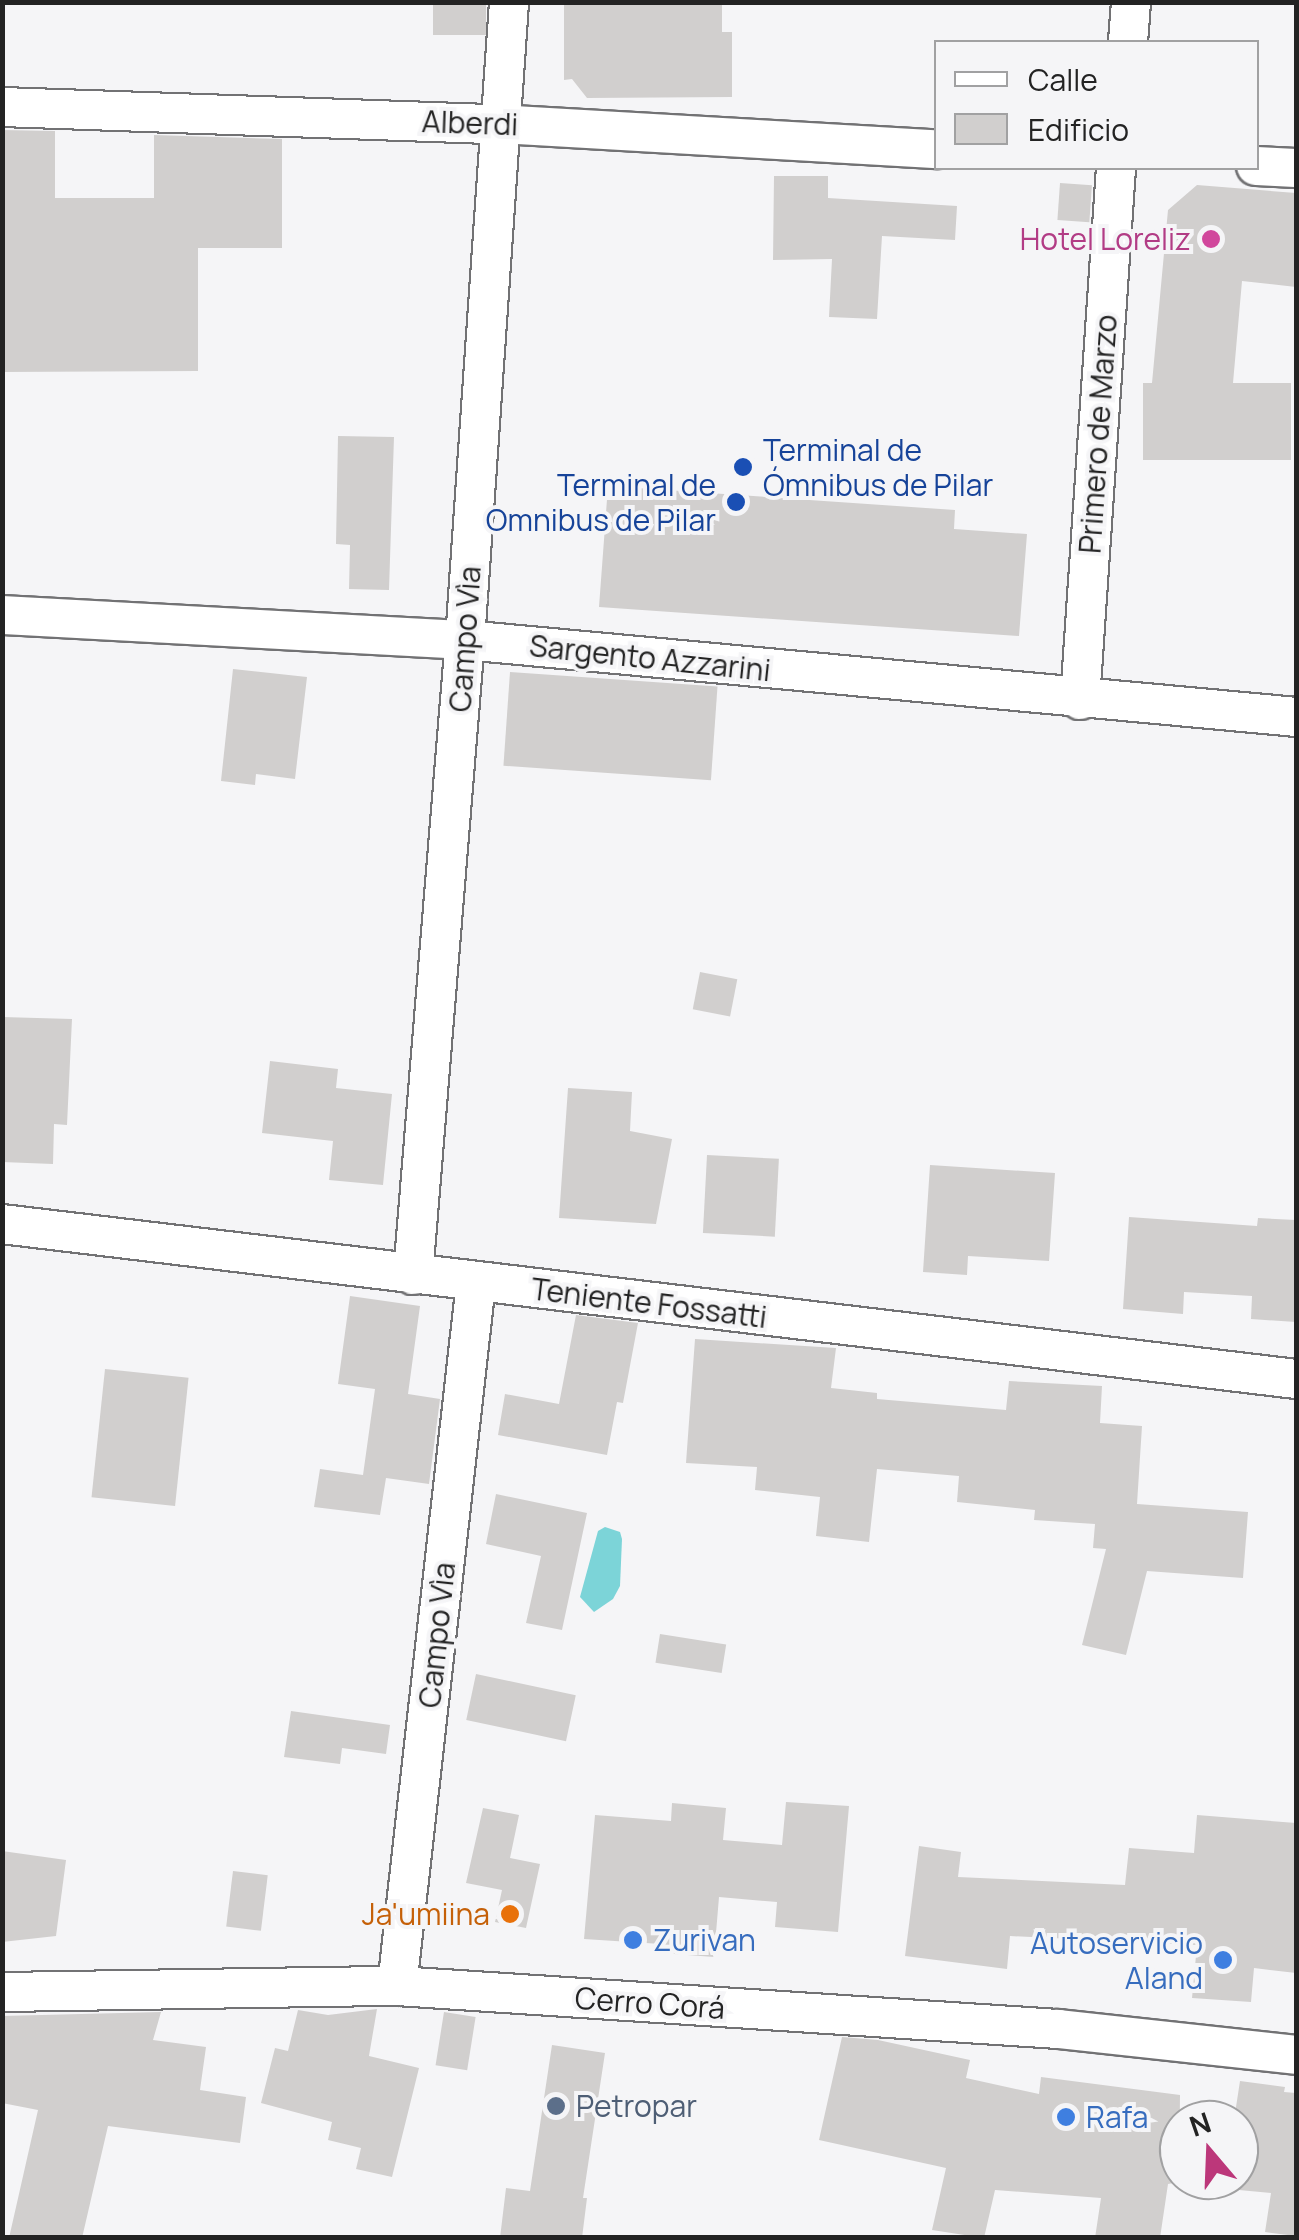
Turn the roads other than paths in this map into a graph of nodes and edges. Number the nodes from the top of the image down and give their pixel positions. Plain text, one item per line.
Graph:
1 (509, 2) edge
2 (1132, 2) edge
3 (1128, 40) edge
4 (2, 108) edge
5 (498, 124) junction
6 (934, 149) edge
7 (1259, 166) edge
8 (1296, 168) edge
9 (1116, 170) edge
10 (2, 615) edge
11 (466, 640) junction
12 (1080, 700) junction
13 (1296, 717) edge
14 (2, 1224) edge
15 (413, 1275) junction
16 (476, 1283) junction
17 (1296, 1379) edge
18 (397, 1986) junction
19 (2, 1992) edge
20 (1296, 2055) edge

1 - 5 street, Campo Vìa
2 - 3 street
4 - 5 street, Alberdi
5 - 6 street, Alberdi
5 - 11 street, Campo Vìa
7 - 8 street
9 - 12 street, Primero de Marzo
10 - 11 street, Sargento Azzarini
11 - 12 street, Sargento Azzarini
11 - 15 street, Campo Vìa
12 - 13 street, Sargento Azzarini
14 - 15 street, Teniente Fossatti
15 - 16 street, Teniente Fossatti
16 - 17 street, Teniente Fossatti
16 - 18 street, Campo Vìa
18 - 19 street, Cerro Corá
18 - 20 street, Cerro Corá

